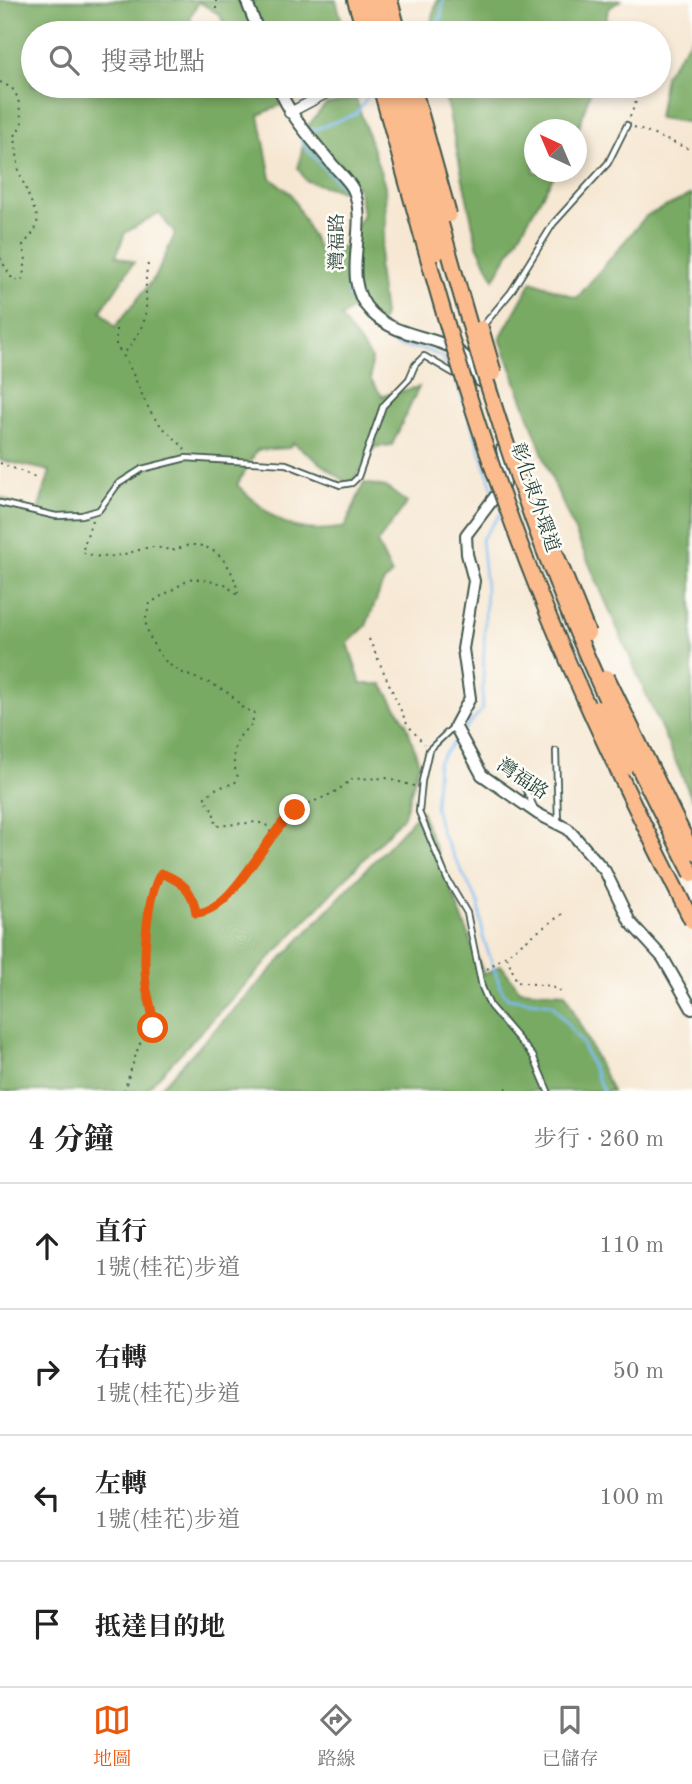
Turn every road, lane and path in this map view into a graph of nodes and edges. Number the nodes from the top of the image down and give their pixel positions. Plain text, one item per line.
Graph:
1 (216, 0) edge
2 (246, 0) edge
3 (355, 0) edge
4 (365, 0) edge
5 (379, 0) edge
6 (390, 0) edge
7 (216, 10) dead end
8 (254, 21) edge
9 (361, 21) edge
10 (371, 21) edge
11 (385, 21) edge
12 (396, 21) edge
13 (0, 82) edge
14 (283, 98) edge
15 (321, 98) edge
16 (383, 98) edge
17 (394, 98) edge
18 (406, 98) edge
19 (416, 98) edge
20 (637, 98) edge
21 (289, 113) junction
22 (627, 125) junction
23 (692, 150) edge
24 (0, 258) edge
25 (148, 264) dead end
26 (116, 329) dead end
27 (467, 339) dead end
28 (456, 347) junction
29 (122, 355) junction
30 (468, 375) junction
31 (186, 458) junction
32 (0, 463) edge
33 (38, 478) dead end
34 (0, 503) edge
35 (489, 505) junction
36 (92, 511) junction
37 (369, 639) dead end
38 (455, 726) junction
39 (429, 750) junction
40 (556, 751) dead end
41 (518, 774) dead end
42 (422, 789) junction
43 (538, 814) junction
44 (558, 822) junction
45 (272, 834) junction
46 (692, 852) edge
47 (692, 874) edge
48 (692, 904) edge
49 (562, 914) dead end
50 (692, 922) edge
51 (506, 955) junction
52 (480, 975) junction
53 (563, 993) dead end
54 (692, 1009) edge
55 (124, 1091) edge
56 (548, 1091) edge

1 - 7 path
2 - 8 street
3 - 9 main road
4 - 10 main road
5 - 11 main road
6 - 12 main road
13 - 24 path
14 - 21 street, 灣福路
15 - 21 street
16 - 50 main road, bridge
17 - 48 main road, 彰化東外環道, bridge
18 - 47 main road, 彰化東外環道, bridge
19 - 46 main road, bridge
20 - 22 path
21 - 28 street, 灣福路
22 - 23 path
22 - 27 lane
25 - 29 path
26 - 29 path
28 - 30 street
28 - 35 street
29 - 31 path
30 - 31 lane
30 - 35 street
31 - 36 lane
32 - 33 path
34 - 36 lane
35 - 38 street
36 - 45 path
37 - 39 path
38 - 39 lane
38 - 43 street, 灣福路
39 - 42 lane
40 - 44 lane
41 - 43 lane
42 - 45 path
42 - 52 lane
43 - 44 street, 灣福路
44 - 54 street, 灣福路
45 - 55 path
49 - 51 path
51 - 52 path
51 - 53 path
52 - 56 lane

